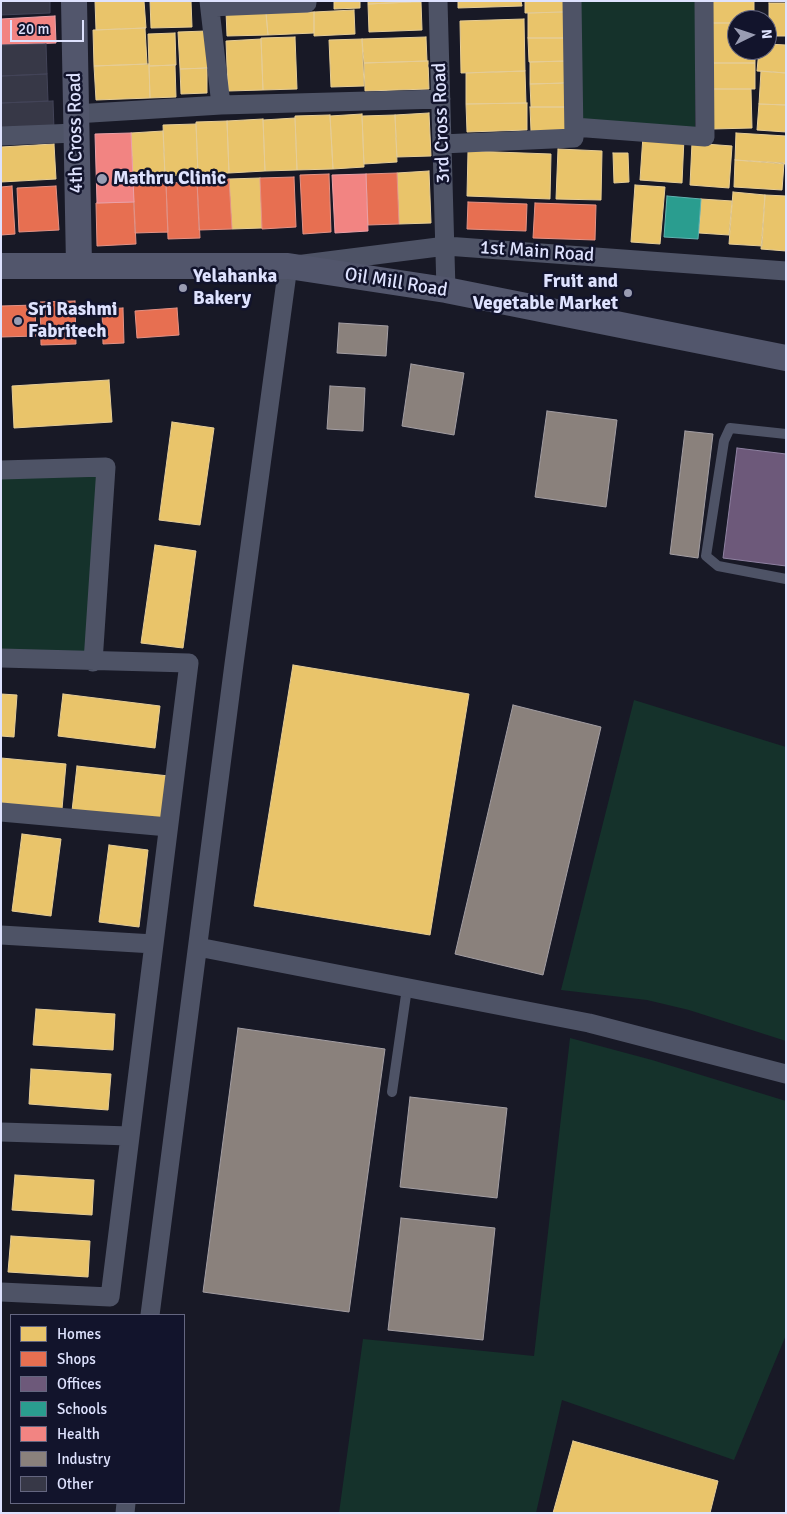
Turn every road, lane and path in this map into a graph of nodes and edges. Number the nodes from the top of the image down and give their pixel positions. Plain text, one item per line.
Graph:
1 (74, 1) edge
2 (307, 1) edge
3 (438, 1) edge
4 (572, 1) edge
5 (704, 1) edge
6 (209, 4) edge
7 (441, 99) junction
8 (221, 105) junction
9 (75, 124) junction
10 (574, 127) junction
11 (1, 136) edge
12 (442, 144) junction
13 (446, 246) junction
14 (79, 265) junction
15 (1, 266) edge
16 (288, 266) junction
17 (786, 271) edge
18 (446, 290) junction
19 (786, 358) edge
20 (786, 434) edge
21 (1, 470) edge
22 (786, 579) edge
23 (1, 658) edge
24 (93, 662) junction
25 (1, 812) edge
26 (168, 827) junction
27 (1, 935) edge
28 (154, 944) junction
29 (198, 947) junction
30 (407, 988) junction
31 (786, 1074) edge
32 (392, 1092) dead end
33 (1, 1132) edge
34 (130, 1136) junction
35 (1, 1292) edge
36 (150, 1314) edge

1 - 9 main road, 4th Cross Road
2 - 6 street
3 - 7 street, 3rd Cross Road
4 - 10 street
5 - 10 street
6 - 8 street
7 - 8 street
7 - 12 street, 3rd Cross Road
8 - 9 street
9 - 11 street
9 - 14 main road, 4th Cross Road
10 - 12 street
12 - 13 street, 3rd Cross Road
13 - 16 street, 1st Main Road
13 - 17 street, 1st Main Road
13 - 18 street, 3rd Cross Road
14 - 15 main road, Oil Mill Road
14 - 16 main road, Oil Mill Road
16 - 18 main road, Oil Mill Road
16 - 29 street
18 - 19 main road, Oil Mill Road
20 - 22 lane
21 - 24 street
23 - 24 street
24 - 26 street
25 - 26 street
26 - 28 street
27 - 28 street
28 - 34 street
29 - 30 street
29 - 36 street
30 - 31 street
30 - 32 lane
33 - 34 street
34 - 35 street

